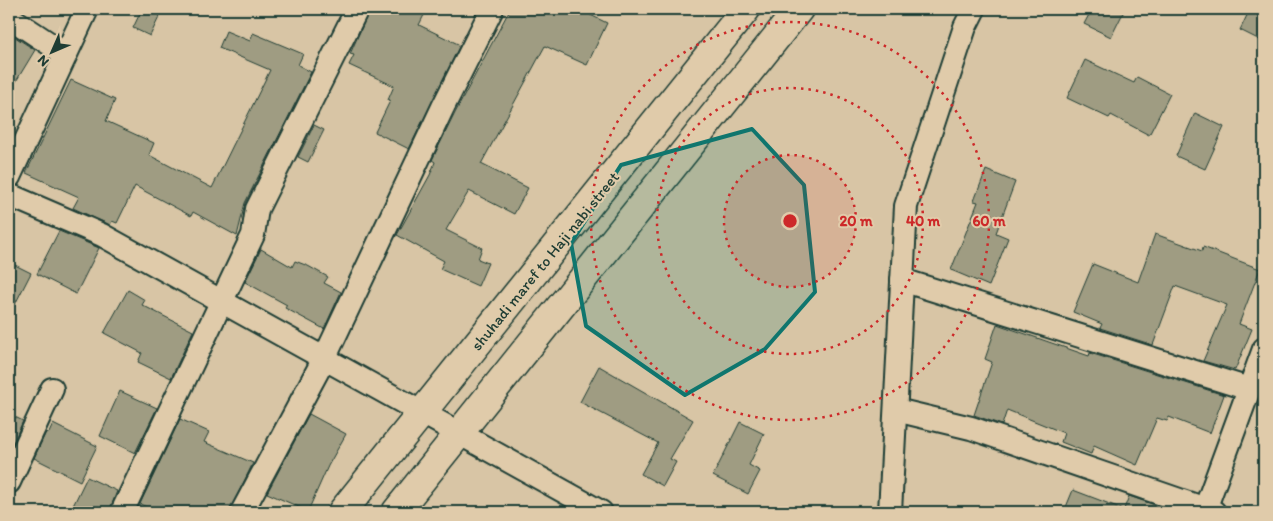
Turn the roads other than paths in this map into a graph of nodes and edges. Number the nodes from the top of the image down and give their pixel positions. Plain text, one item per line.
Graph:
1 (87, 9) edge
2 (357, 9) edge
3 (492, 9) edge
4 (746, 9) edge
5 (799, 9) edge
6 (974, 9) edge
7 (9, 17) edge
8 (65, 54) junction
9 (9, 177) edge
10 (9, 195) edge
11 (902, 280) junction
12 (222, 300) junction
13 (1264, 349) edge
14 (325, 357) junction
15 (52, 389) dead end
16 (1249, 389) junction
17 (896, 410) junction
18 (423, 413) junction
19 (459, 434) junction
20 (9, 482) edge
21 (1207, 511) edge
22 (122, 512) edge
23 (242, 512) edge
24 (342, 512) edge
25 (396, 512) edge
26 (601, 512) edge
27 (890, 512) edge

1 - 8 street
2 - 12 street
3 - 14 street
4 - 18 main road, shuhadi maref to Haji nabi street
5 - 19 main road
6 - 11 street
7 - 8 street
8 - 9 street
10 - 12 street
11 - 16 street
11 - 17 street
12 - 14 street
12 - 22 street
13 - 16 street
14 - 18 street
14 - 23 street
15 - 20 street
16 - 21 street
17 - 21 street
17 - 27 street
18 - 19 street
18 - 24 main road, shuhadi maref to Haji nabi street
19 - 25 main road
19 - 26 street

